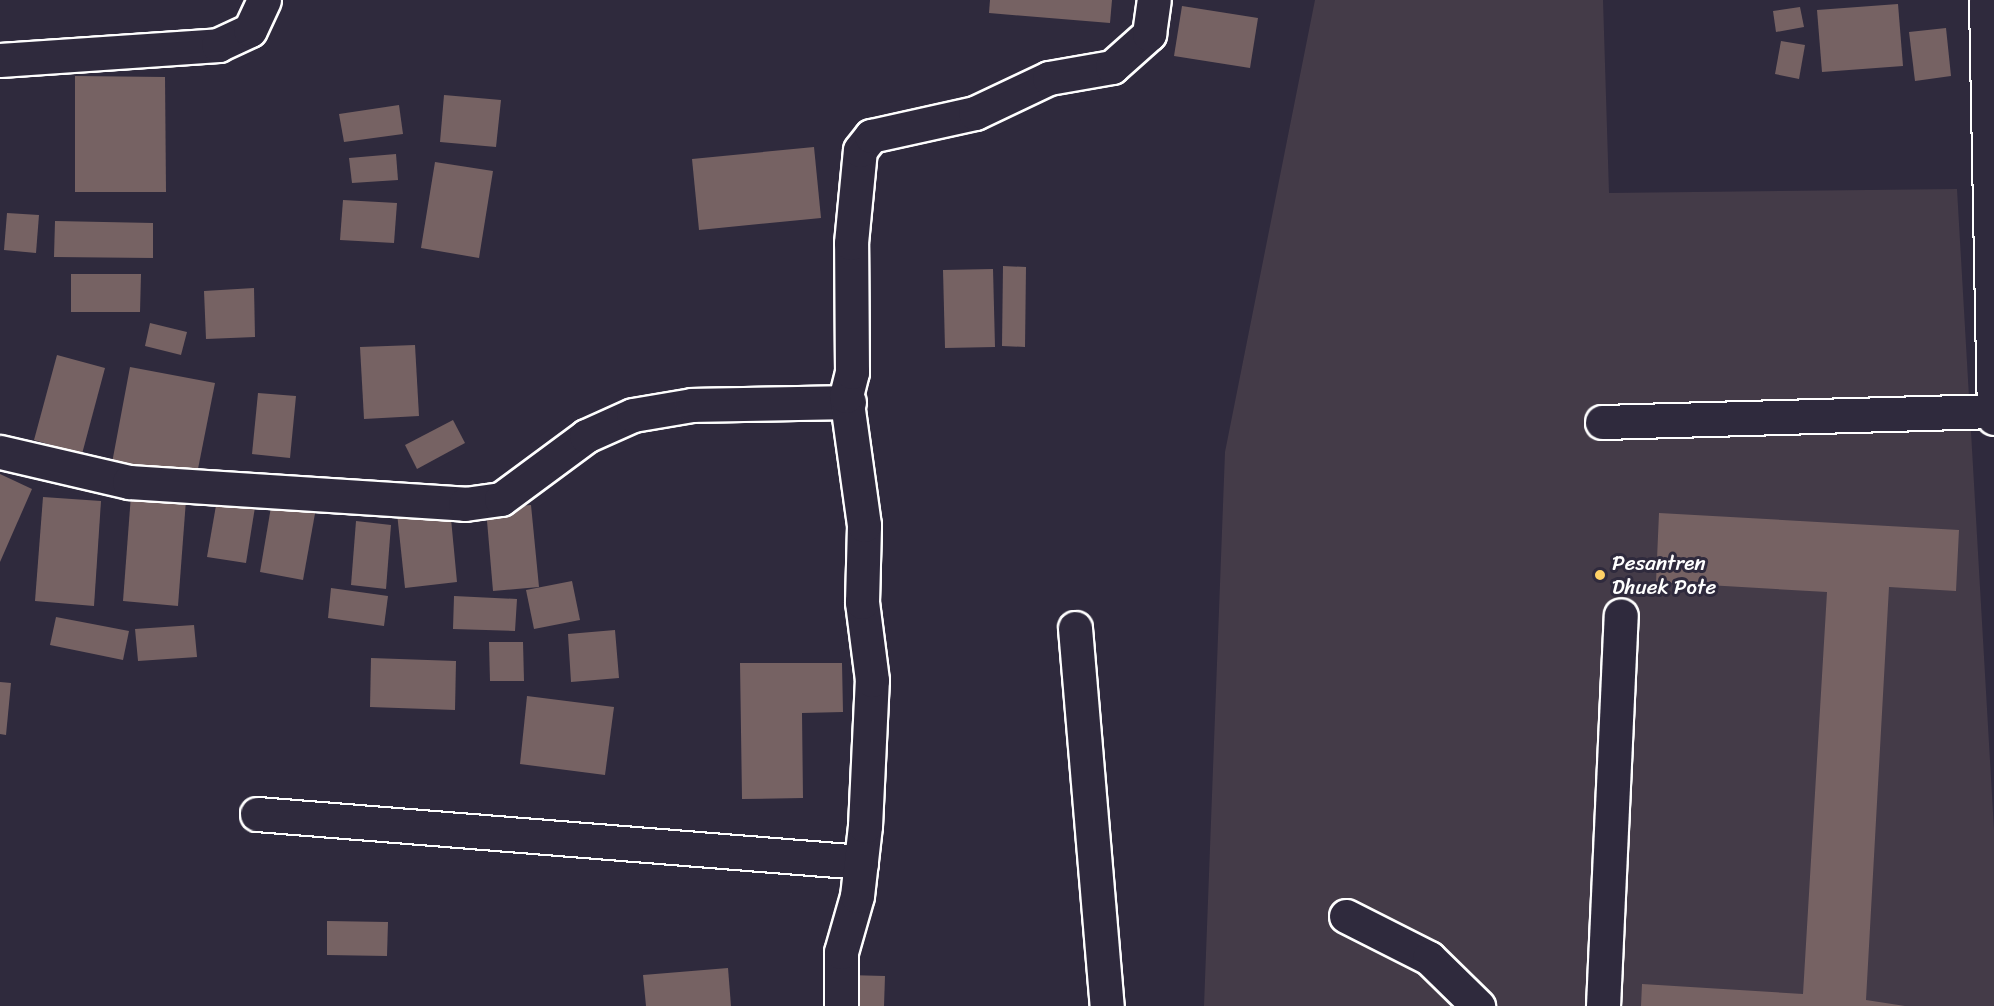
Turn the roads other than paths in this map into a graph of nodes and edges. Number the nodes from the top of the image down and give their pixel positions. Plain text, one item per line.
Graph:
1 (264, 0) edge
2 (1154, 0) edge
3 (1986, 0) edge
4 (0, 60) edge
5 (849, 402) junction
6 (1994, 411) edge
7 (1994, 418) edge
8 (1602, 422) dead end
9 (0, 452) edge
10 (1621, 615) dead end
11 (1075, 628) dead end
12 (257, 814) dead end
13 (861, 862) junction
14 (1346, 916) dead end
15 (841, 1006) edge
16 (1107, 1006) edge
17 (1478, 1006) edge
18 (1603, 1006) edge

1 - 4 street
2 - 5 street
3 - 6 street
5 - 9 street
5 - 13 street
6 - 7 street
6 - 8 street
10 - 18 street
11 - 16 street
12 - 13 street
13 - 15 street
14 - 17 street

